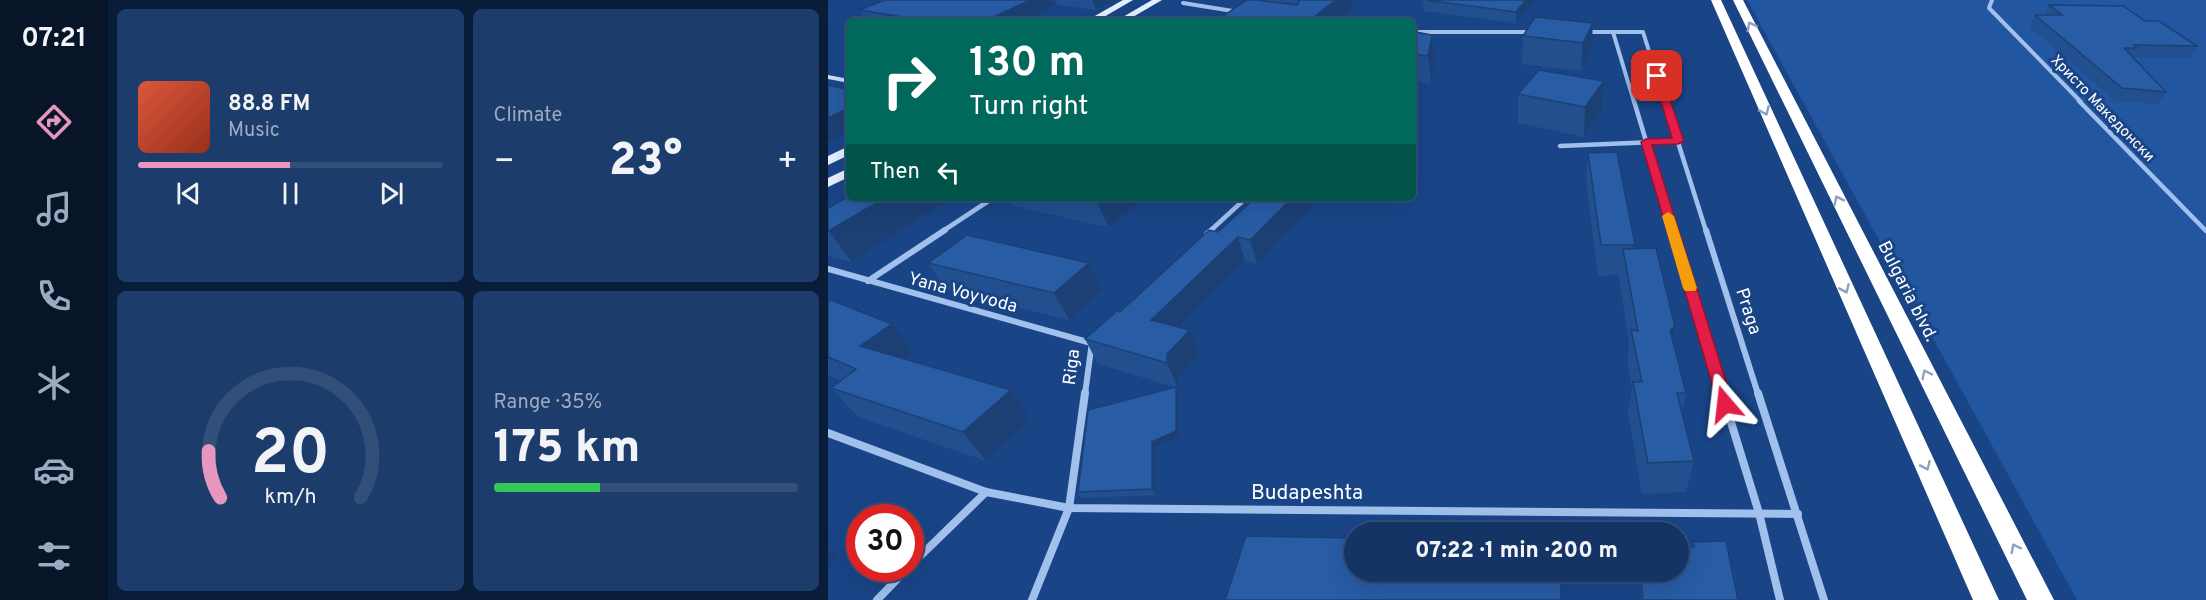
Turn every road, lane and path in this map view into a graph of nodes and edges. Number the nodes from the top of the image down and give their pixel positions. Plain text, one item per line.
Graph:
1 (1130, 0) edge
2 (1158, 0) edge
3 (1716, 0) edge
4 (1738, 0) edge
5 (1992, 0) edge
6 (1184, 3) dead end
7 (1241, 12) edge
8 (1096, 18) edge
9 (1125, 18) edge
10 (1416, 32) edge
11 (1423, 32) junction
12 (1542, 32) edge
13 (1578, 32) edge
14 (1613, 32) junction
15 (1418, 37) edge
16 (828, 77) edge
17 (846, 80) edge
18 (1678, 141) junction
19 (1646, 142) junction
20 (1560, 146) dead end
21 (846, 152) edge
22 (828, 161) edge
23 (846, 174) edge
24 (828, 183) edge
25 (988, 201) edge
26 (1243, 201) edge
27 (2206, 231) edge
28 (1203, 238) edge
29 (828, 269) edge
30 (868, 281) junction
31 (1099, 334) edge
32 (1091, 343) junction
33 (828, 433) edge
34 (986, 492) junction
35 (1069, 508) junction
36 (1759, 513) junction
37 (1798, 514) junction
38 (924, 554) edge
39 (896, 582) edge
40 (877, 600) edge
41 (1032, 600) edge
42 (1780, 600) edge
43 (1824, 600) edge
44 (1986, 600) edge
45 (2041, 600) edge

1 - 8 main road
2 - 9 main road
3 -> 44 highway
45 -> 4 highway, Bulgaria blvd.
5 - 27 street, Христо Македонски
6 - 7 street
10 - 11 street
11 - 12 street
11 - 15 street
13 - 14 street
14 - 18 street, Praga
14 - 19 street
16 - 17 street
18 - 19 street
18 - 37 street, Praga
19 - 20 street
19 - 36 street
21 - 22 main road
23 - 24 main road
25 - 30 street
26 - 28 street
29 - 30 street, Yana Voyvoda
30 - 32 street, Yana Voyvoda
31 - 32 street, Riga
32 - 35 street, Riga
33 - 34 street, Budapeshta
34 - 35 street, Budapeshta
34 - 38 street
35 - 36 street, Budapeshta
35 - 41 street, Riga
36 - 37 street, Budapeshta
36 - 42 street
37 - 43 street, Praga
39 - 40 street

